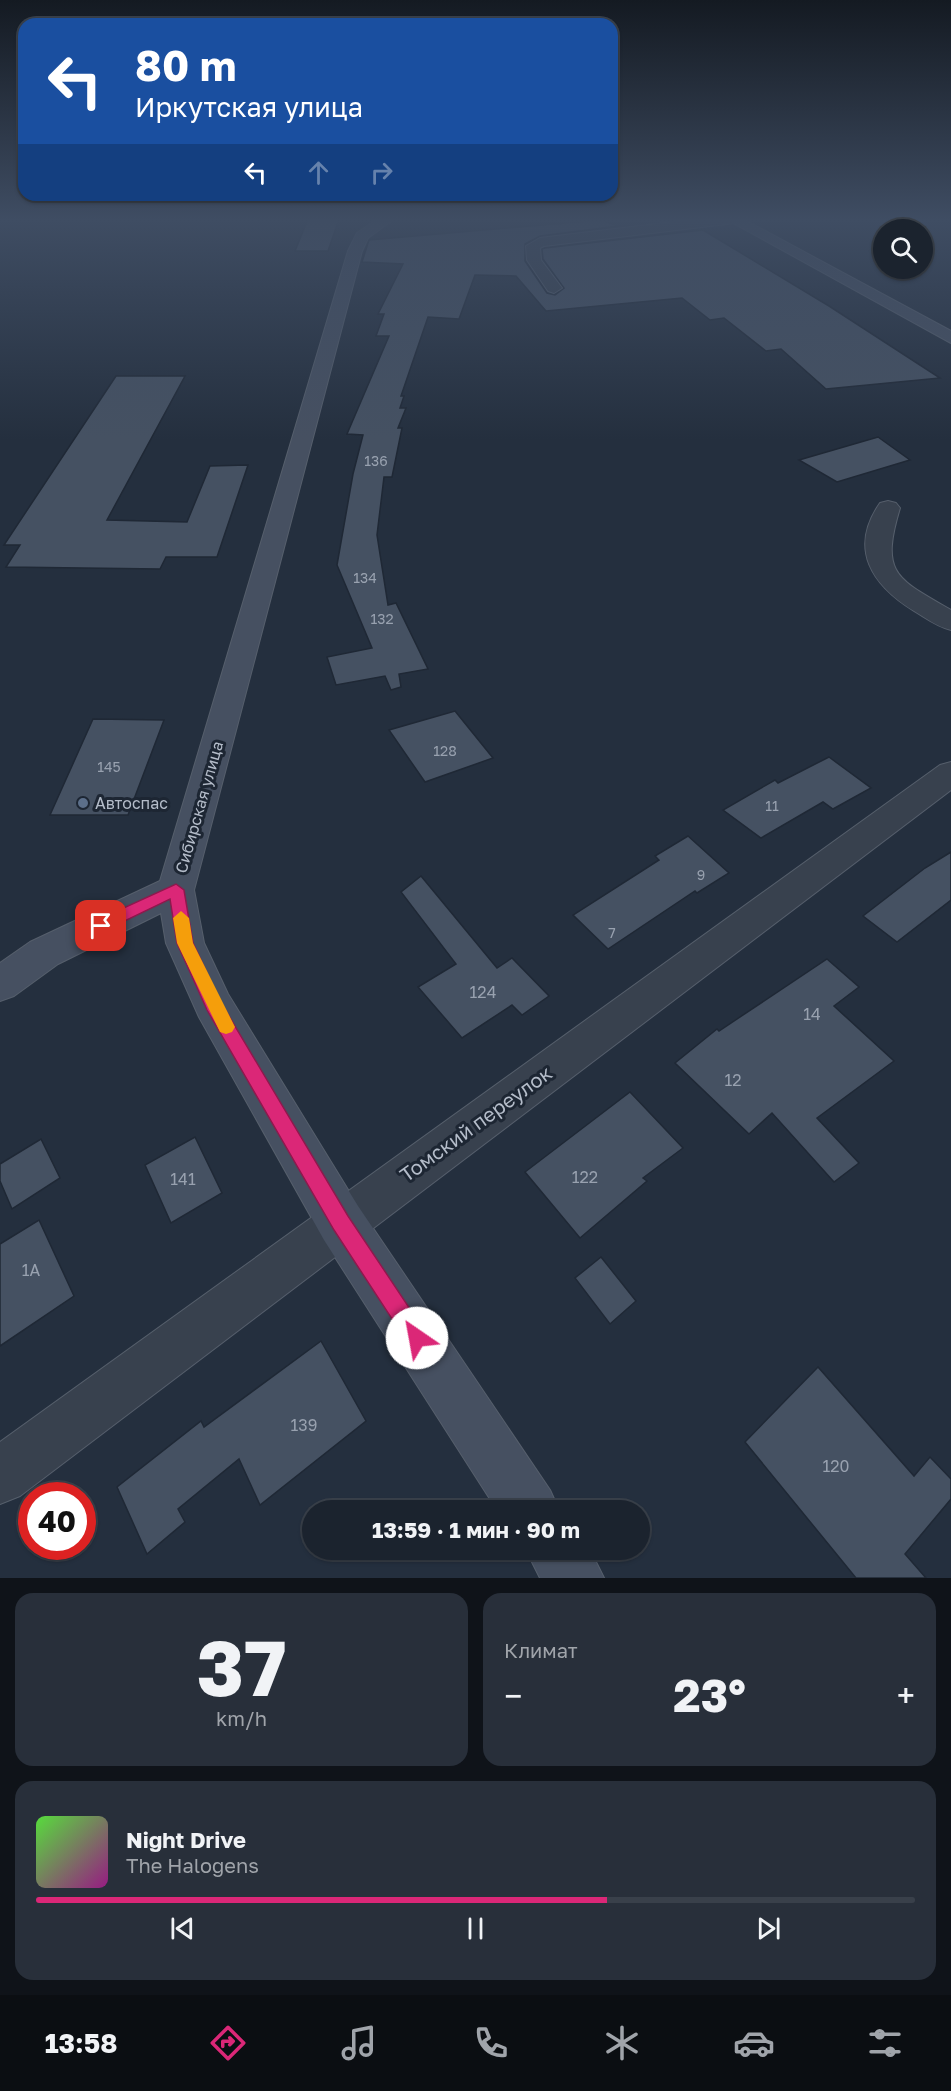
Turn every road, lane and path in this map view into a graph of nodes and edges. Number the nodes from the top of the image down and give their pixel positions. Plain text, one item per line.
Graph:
1 (344, 293) edge
2 (868, 293) edge
3 (951, 338) edge
4 (888, 508) dead end
5 (951, 622) edge
6 (951, 773) edge
7 (176, 890) junction
8 (0, 984) edge
9 (341, 1223) junction
10 (0, 1476) edge
11 (523, 1500) edge
12 (562, 1560) edge
13 (574, 1578) edge

1 - 7 street, Сибирская улица
2 - 3 street
4 - 5 street
6 - 9 street, Томский переулок
7 - 8 street
7 - 9 street, Сибирская улица
9 - 10 street, Томский переулок
9 - 11 street, Сибирская улица
12 - 13 street

